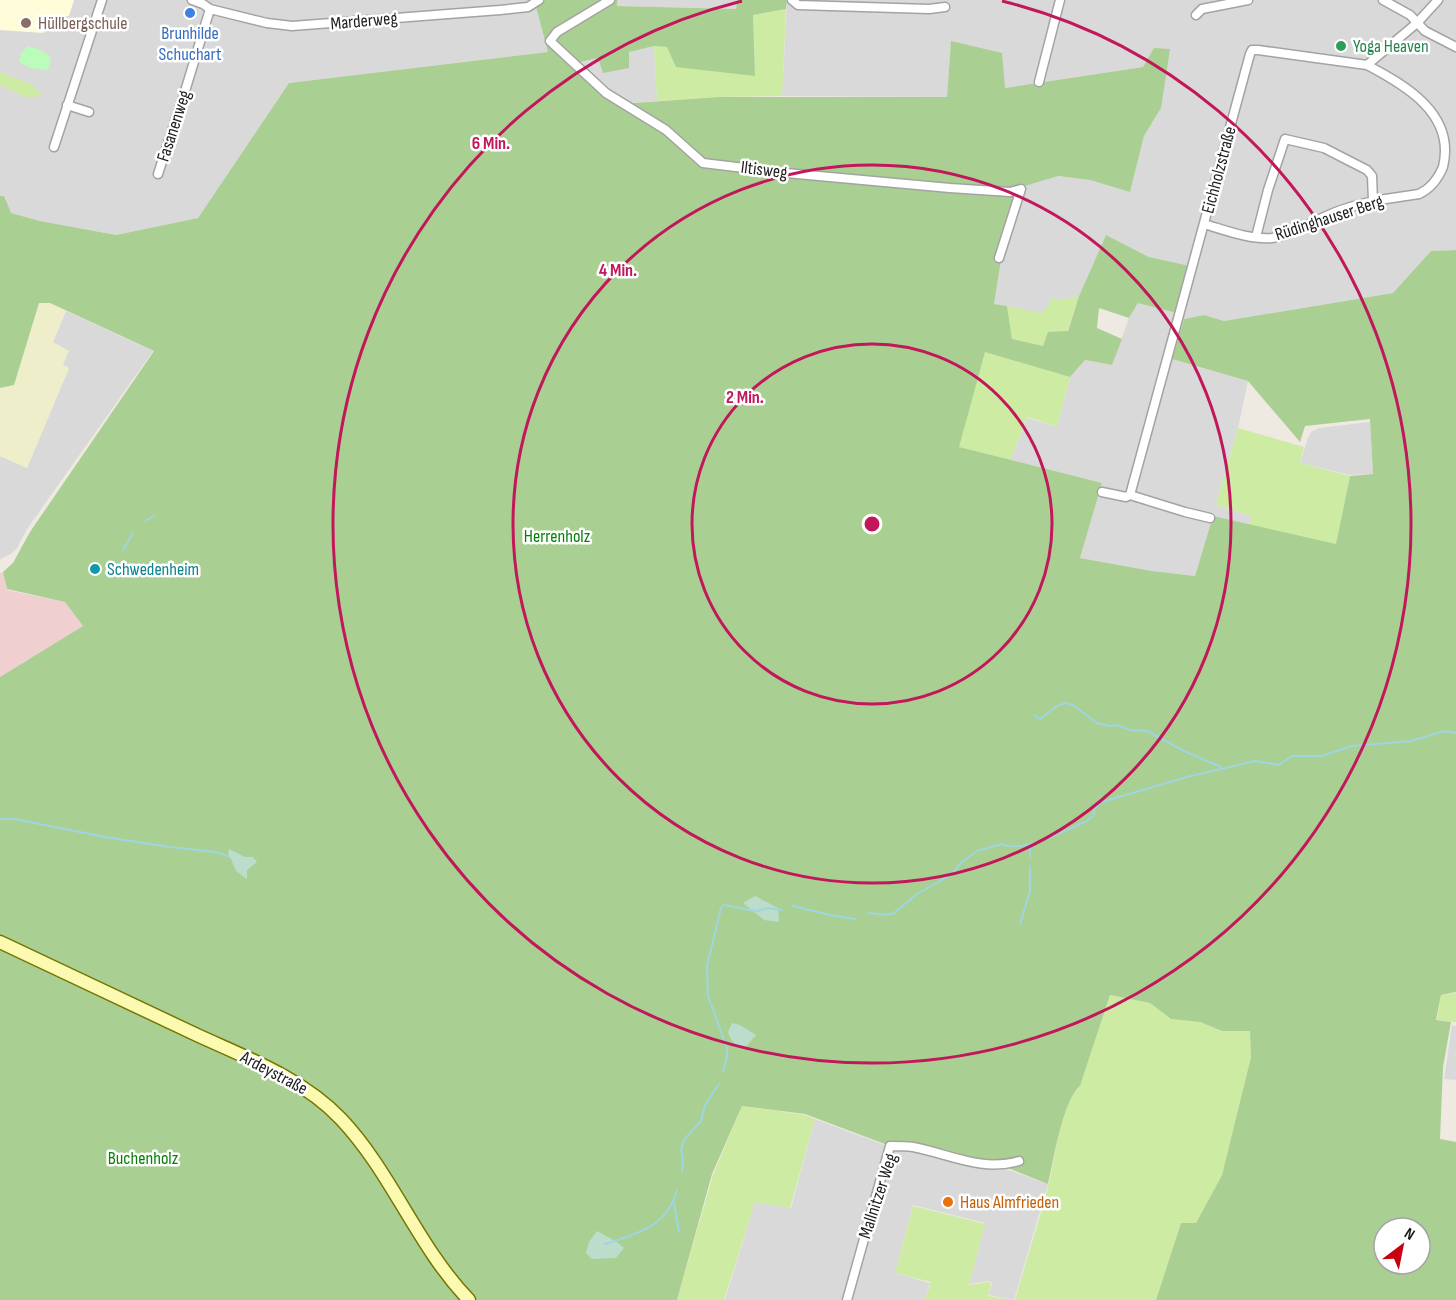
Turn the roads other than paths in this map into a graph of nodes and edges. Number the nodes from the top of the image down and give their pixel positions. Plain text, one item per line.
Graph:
1 (102, 0) edge
2 (192, 0) edge
3 (539, 0) edge
4 (610, 0) edge
5 (792, 0) edge
6 (1060, 0) edge
7 (1248, 0) edge
8 (1383, 0) edge
9 (1438, 0) edge
10 (945, 7) dead end
11 (210, 9) junction
12 (1196, 15) dead end
13 (1417, 23) junction
14 (1456, 47) edge
15 (1367, 65) junction
16 (1039, 82) dead end
17 (67, 105) junction
18 (88, 112) dead end
19 (54, 147) dead end
20 (158, 174) dead end
21 (1373, 201) junction
22 (1204, 224) junction
23 (1256, 237) junction
24 (999, 258) dead end
25 (1102, 492) dead end
26 (1130, 495) junction
27 (1210, 518) dead end
28 (0, 942) edge
29 (1019, 1161) dead end
30 (469, 1300) edge
31 (848, 1300) edge

1 - 17 street
2 - 11 street, Marderweg
3 - 11 street, Marderweg
4 - 24 street, Iltisweg
5 - 10 street
6 - 16 street
7 - 12 street
8 - 13 street
9 - 13 street
11 - 20 street, Fasanenweg
13 - 14 street
13 - 15 street
15 - 21 street, Rüdinghauser Berg
15 - 22 street, Eichholzstraße
17 - 18 street
17 - 19 street
21 - 23 street, Rüdinghauser Berg
21 - 23 street
22 - 23 street, Rüdinghauser Berg
22 - 26 street, Eichholzstraße
25 - 26 street
26 - 27 street
28 - 30 main road, Ardeystraße
29 - 31 street, Mallnitzer Weg

